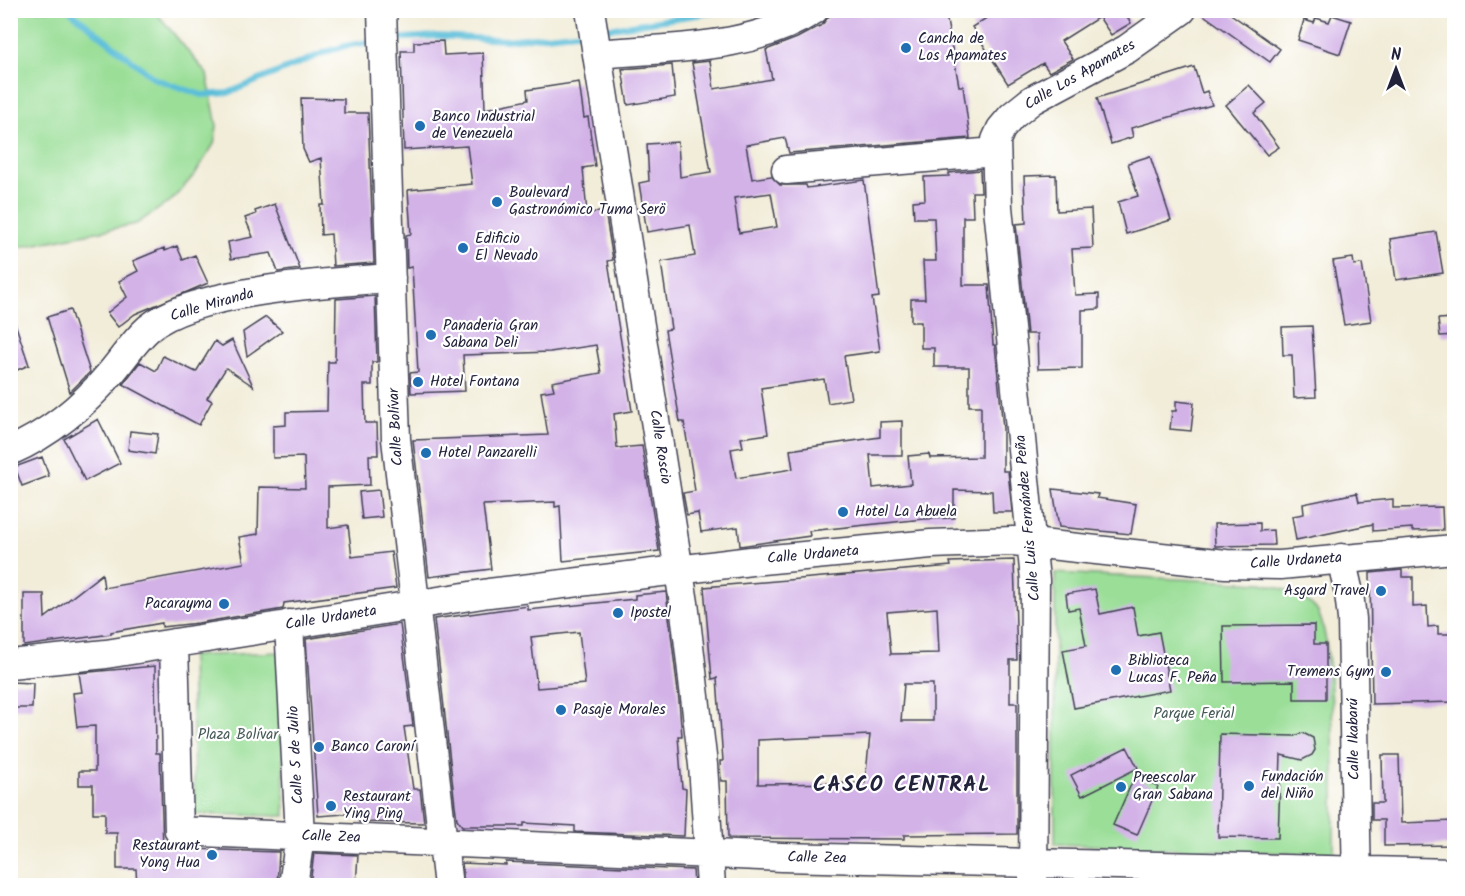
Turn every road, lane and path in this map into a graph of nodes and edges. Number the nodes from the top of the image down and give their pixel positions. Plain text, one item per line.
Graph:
1 (814, 10) edge
2 (1182, 10) edge
3 (383, 29) edge
4 (593, 31) edge
5 (995, 152) junction
6 (786, 170) dead end
7 (392, 278) junction
8 (10, 451) edge
9 (1031, 542) junction
10 (1455, 549) edge
11 (1341, 558) junction
12 (679, 570) junction
13 (415, 604) junction
14 (289, 624) junction
15 (174, 643) junction
16 (10, 664) edge
17 (300, 836) junction
18 (444, 842) junction
19 (709, 854) junction
20 (1455, 873) edge
21 (1033, 874) edge
22 (1357, 878) edge
23 (293, 885) edge
24 (448, 885) edge
25 (711, 885) edge

1 - 4 street
2 - 5 street, Calle Los Apamates
3 - 7 street, Calle Bolívar
4 - 12 street, Calle Roscio
5 - 6 street
5 - 9 street, Calle Luis Fernández Peña
7 - 8 street, Calle Miranda
7 - 13 street, Calle Bolívar
9 - 11 street, Calle Urdaneta
9 - 12 street, Calle Urdaneta
9 - 21 street, Calle Luis Fernández Peña
10 - 11 street, Calle Urdaneta
11 - 22 street, Calle Ikabarú
12 - 13 street, Calle Urdaneta
12 - 19 street, Calle Roscio
13 - 14 street, Calle Urdaneta
13 - 18 street, Calle Bolívar
14 - 15 street, Calle Urdaneta
14 - 17 street, Calle 5 de Julio
15 - 16 street, Calle Urdaneta
15 - 17 street, Calle Zea
17 - 18 street, Calle Zea
17 - 23 street, Calle 5 de Julio
18 - 19 street, Calle Zea
18 - 24 street, Calle Bolívar
19 - 21 street, Calle Zea
19 - 25 street, Calle Roscio
20 - 22 street, Calle Zea
21 - 22 street, Calle Zea

